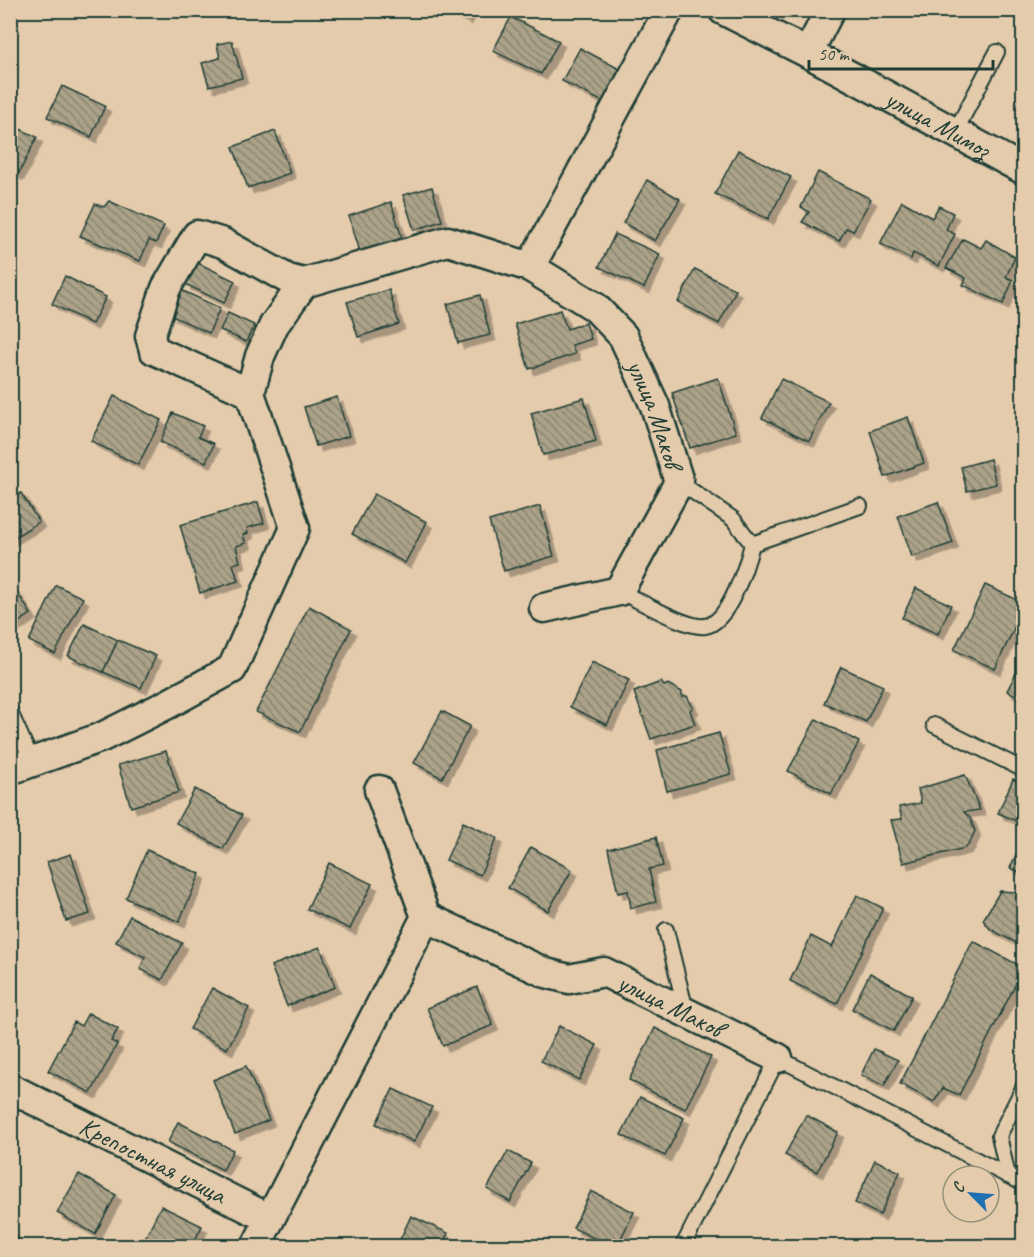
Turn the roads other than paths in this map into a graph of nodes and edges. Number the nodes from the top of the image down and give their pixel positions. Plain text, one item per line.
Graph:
1 (669, 10) edge
2 (723, 10) edge
3 (830, 10) edge
4 (997, 52) dead end
5 (808, 53) junction
6 (955, 132) junction
7 (1023, 170) edge
8 (530, 267) junction
9 (304, 283) junction
10 (250, 393) junction
11 (679, 482) junction
12 (860, 506) dead end
13 (752, 544) junction
14 (619, 591) junction
15 (544, 608) dead end
16 (10, 711) edge
17 (934, 725) dead end
18 (22, 766) edge
19 (1023, 770) edge
20 (379, 790) dead end
21 (426, 917) junction
22 (666, 930) dead end
23 (686, 1011) junction
24 (778, 1058) junction
25 (1023, 1086) edge
26 (10, 1088) edge
27 (1008, 1176) junction
28 (1023, 1184) edge
29 (270, 1219) junction
30 (256, 1246) edge
31 (682, 1246) edge

1 - 8 street
2 - 5 street, улица Мимоз
3 - 5 street
4 - 6 lane
5 - 6 street, улица Мимоз
6 - 7 street, улица Мимоз
8 - 9 street, улица Маков
8 - 11 street, улица Маков
9 - 10 street
9 - 10 street
10 - 18 street
11 - 13 lane
11 - 14 street, улица Маков
12 - 13 lane
13 - 14 lane
14 - 15 street
16 - 18 lane
17 - 19 lane
20 - 21 street
21 - 23 street, улица Маков
21 - 29 street
22 - 23 lane
23 - 24 street, улица Маков
24 - 27 lane
24 - 31 lane
25 - 27 lane
26 - 29 street, Крепостная улица
27 - 28 lane
29 - 30 street

